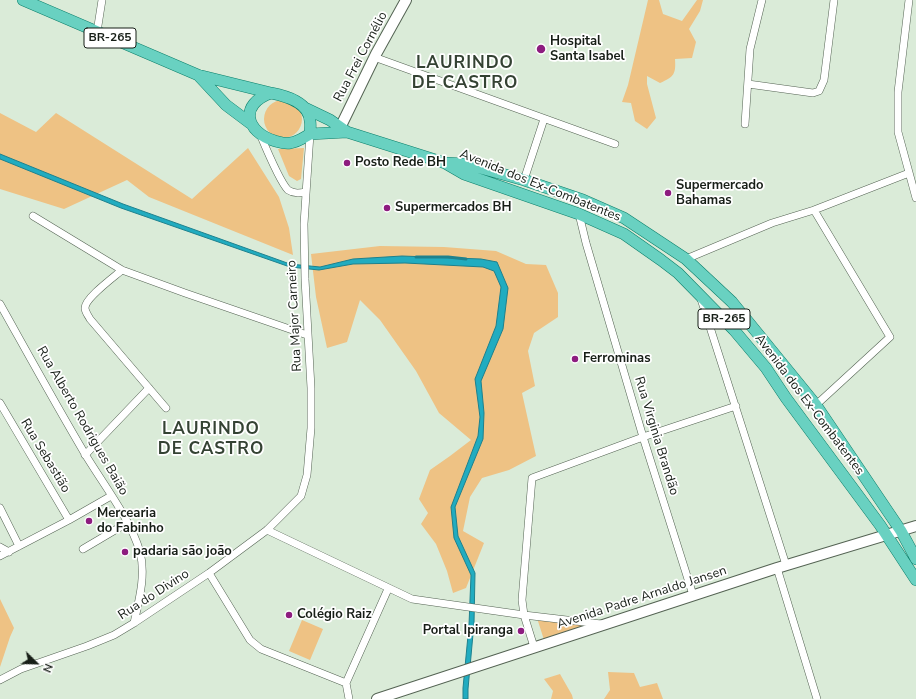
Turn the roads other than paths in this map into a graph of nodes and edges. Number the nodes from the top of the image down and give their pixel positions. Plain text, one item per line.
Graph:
1 (23, 0) edge
2 (102, 0) edge
3 (406, 0) edge
4 (762, 0) edge
5 (834, 0) edge
6 (909, 0) edge
7 (97, 32) junction
8 (374, 57) junction
9 (198, 75) junction
10 (748, 84) junction
11 (271, 93) junction
12 (305, 108) junction
13 (544, 119) junction
14 (250, 123) junction
15 (745, 124) dead end
16 (342, 127) junction
17 (259, 134) junction
18 (310, 134) junction
19 (615, 144) dead end
20 (445, 163) junction
21 (908, 173) junction
22 (524, 180) junction
23 (306, 192) junction
24 (916, 198) edge
25 (814, 210) junction
26 (579, 214) junction
27 (33, 216) dead end
28 (686, 259) junction
29 (122, 270) junction
30 (699, 294) junction
31 (0, 304) edge
32 (307, 334) junction
33 (149, 388) junction
34 (0, 404) edge
35 (736, 406) junction
36 (816, 406) junction
37 (166, 408) dead end
38 (643, 436) junction
39 (85, 455) junction
40 (111, 496) junction
41 (301, 496) joint
42 (0, 508) edge
43 (69, 520) junction
44 (127, 523) junction
45 (916, 526) edge
46 (267, 530) junction
47 (901, 531) junction
48 (886, 535) junction
49 (19, 546) junction
50 (0, 547) edge
51 (83, 548) dead end
52 (9, 552) junction
53 (898, 553) junction
54 (0, 556) edge
55 (916, 559) edge
56 (782, 566) junction
57 (210, 573) junction
58 (916, 580) edge
59 (388, 589) junction
60 (693, 595) junction
61 (524, 615) junction
62 (134, 623) junction
63 (606, 624) junction
64 (534, 647) junction
65 (0, 680) edge
66 (346, 683) junction
67 (349, 699) edge
68 (377, 699) edge
69 (817, 699) edge

1 - 7 main road, BR-265
2 - 7 street
3 - 8 main road, Rua Frei Cornélio
4 - 10 street
5 - 10 street
6 - 21 street
7 - 9 main road, BR-265
8 - 13 street
8 - 16 main road, Rua Frei Cornélio
9 - 11 main road, BR-265
9 - 14 main road, BR-265
10 - 15 street
11 - 12 main road, BR-265
11 - 14 main road
12 - 16 main road, Avenida dos Ex-Combatentes / BR-265
12 - 18 main road
13 - 19 street
13 - 22 street
14 - 17 main road, BR-265
16 - 18 main road, Avenida dos Ex-Combatentes / BR-265
16 - 20 main road, Avenida dos Ex-Combatentes / BR-265
17 - 18 main road, BR-265
17 - 23 street
18 - 23 street, Rua Major Carneiro
20 - 22 main road, Avenida dos Ex-Combatentes / BR-265
20 - 26 main road, Avenida dos Ex-Combatentes / BR-265
21 - 24 street
21 - 25 street
22 - 28 main road, Avenida dos Ex-Combatentes / BR-265
23 - 32 street, Rua Major Carneiro
25 - 28 street
25 - 36 street
26 - 30 main road, Avenida dos Ex-Combatentes / BR-265
26 - 38 street, Rua Virginia Brandão
27 - 29 street
28 - 36 main road, Avenida dos Ex-Combatentes / BR-265
29 - 32 street
29 - 33 street
30 - 35 street
30 - 48 main road, Avenida dos Ex-Combatentes / BR-265
31 - 39 street, Rua Alberto Rodrigues Baião
32 - 41 street, Rua Major Carneiro
33 - 37 street
33 - 39 street
34 - 43 street, Rua Sebastião
35 - 38 street
35 - 56 street
36 - 47 main road, Avenida dos Ex-Combatentes / BR-265
38 - 60 street, Rua Virginia Brandão
38 - 61 street
39 - 40 street, Rua Alberto Rodrigues Baião
40 - 43 street
40 - 44 street, Rua Alberto Rodrigues Baião
41 - 46 street, Rua do Divino
42 - 49 street
43 - 49 street
44 - 51 street
44 - 62 street, Rua Alberto Rodrigues Baião
45 - 47 main road, Avenida Padre Arnaldo Jansen
46 - 57 street, Rua do Divino
46 - 59 street
47 - 48 main road, Avenida Padre Arnaldo Jansen
47 - 53 main road
47 - 55 main road, Avenida dos Ex-Combatentes / BR-265
48 - 53 main road, Avenida dos Ex-Combatentes / BR-265
48 - 56 main road, Avenida Padre Arnaldo Jansen
49 - 52 street
50 - 52 street
52 - 54 street
53 - 58 main road, Avenida dos Ex-Combatentes / BR-265
56 - 60 main road, Avenida Padre Arnaldo Jansen
56 - 69 street
57 - 62 street, Rua do Divino
57 - 66 street
59 - 61 street
59 - 66 street
60 - 63 main road, Avenida Padre Arnaldo Jansen
61 - 63 street
61 - 64 street
62 - 65 street, Rua do Divino
63 - 64 main road, Avenida Padre Arnaldo Jansen
64 - 68 main road, Avenida Padre Arnaldo Jansen
66 - 67 street

